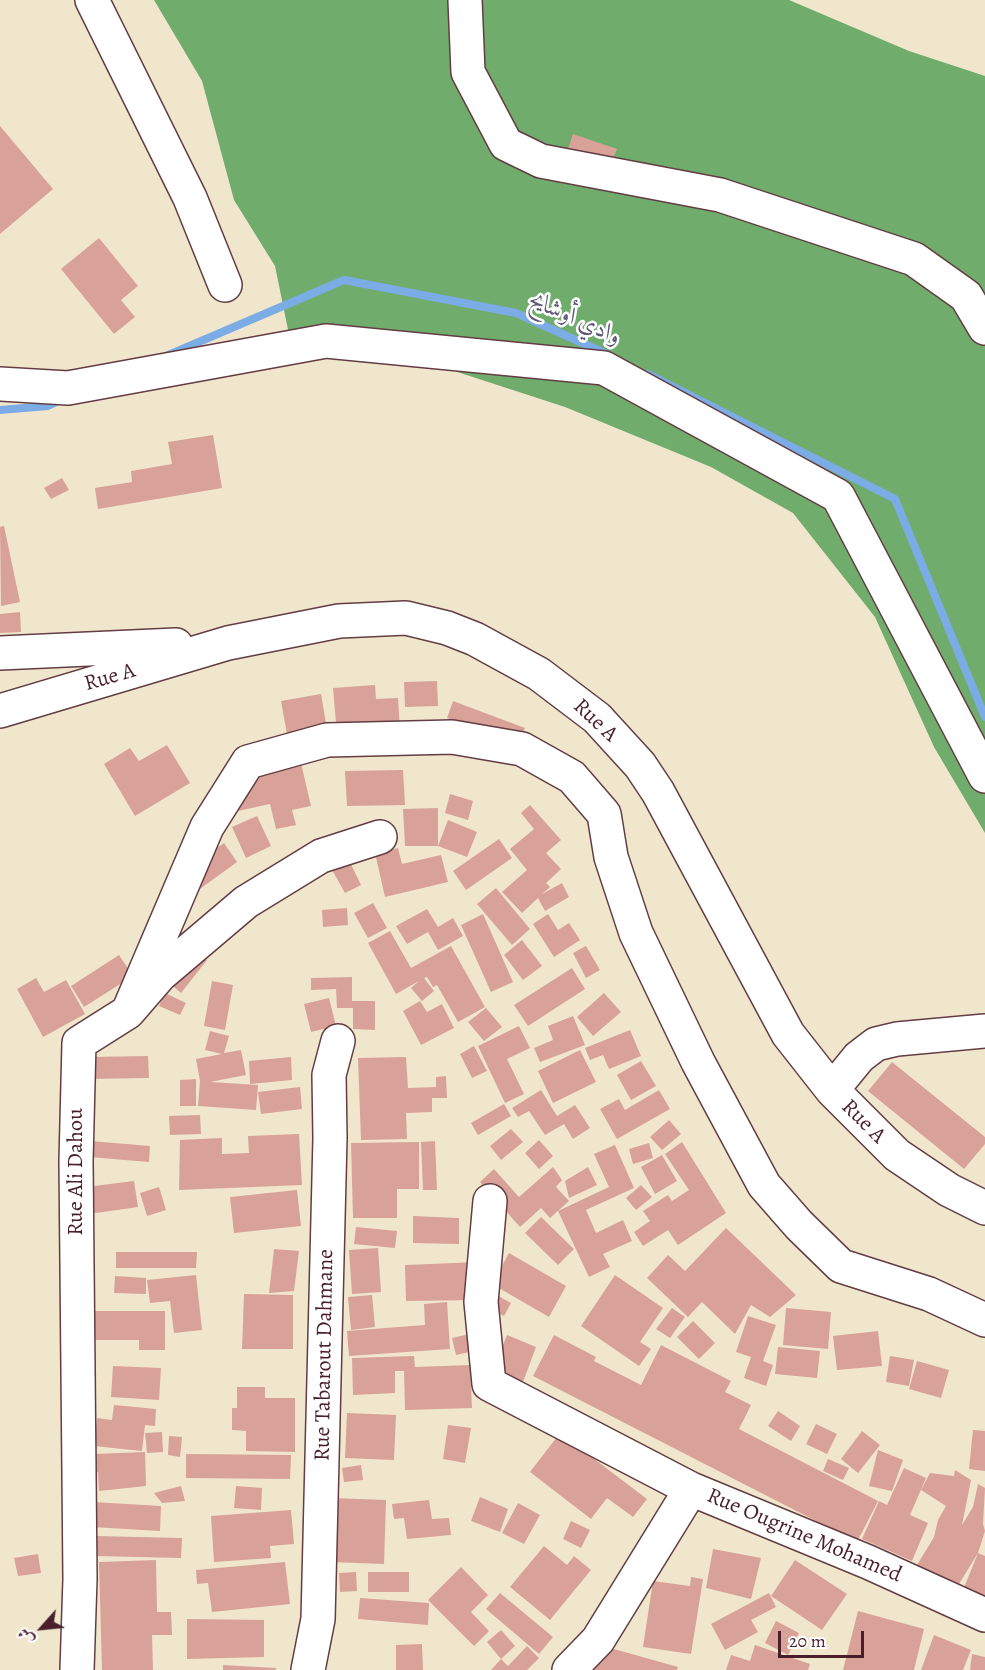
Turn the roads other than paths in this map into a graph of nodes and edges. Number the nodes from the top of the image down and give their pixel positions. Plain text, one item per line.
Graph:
1 (92, 0) edge
2 (465, 0) edge
3 (225, 285) dead end
4 (985, 328) edge
5 (0, 384) edge
6 (228, 643) junction
7 (0, 653) edge
8 (0, 711) edge
9 (985, 776) edge
10 (380, 837) dead end
11 (128, 1012) junction
12 (985, 1030) edge
13 (338, 1041) dead end
14 (832, 1090) junction
15 (490, 1201) dead end
16 (985, 1208) edge
17 (985, 1320) edge
18 (692, 1489) junction
19 (985, 1615) edge
20 (77, 1670) edge
21 (308, 1670) edge
22 (569, 1670) edge

1 - 3 street
2 - 4 street
5 - 9 street
6 - 7 street
6 - 8 street, Rue A
6 - 14 street, Rue A
10 - 11 street, Rue Ali Dahou
11 - 17 street
11 - 20 street, Rue Ali Dahou
12 - 14 street
13 - 21 street, Rue Tabarout Dahmane
14 - 16 street, Rue A
15 - 18 street
18 - 19 street, Rue Ougrine Mohamed
18 - 22 street, Rue Ougrine Mohamed

